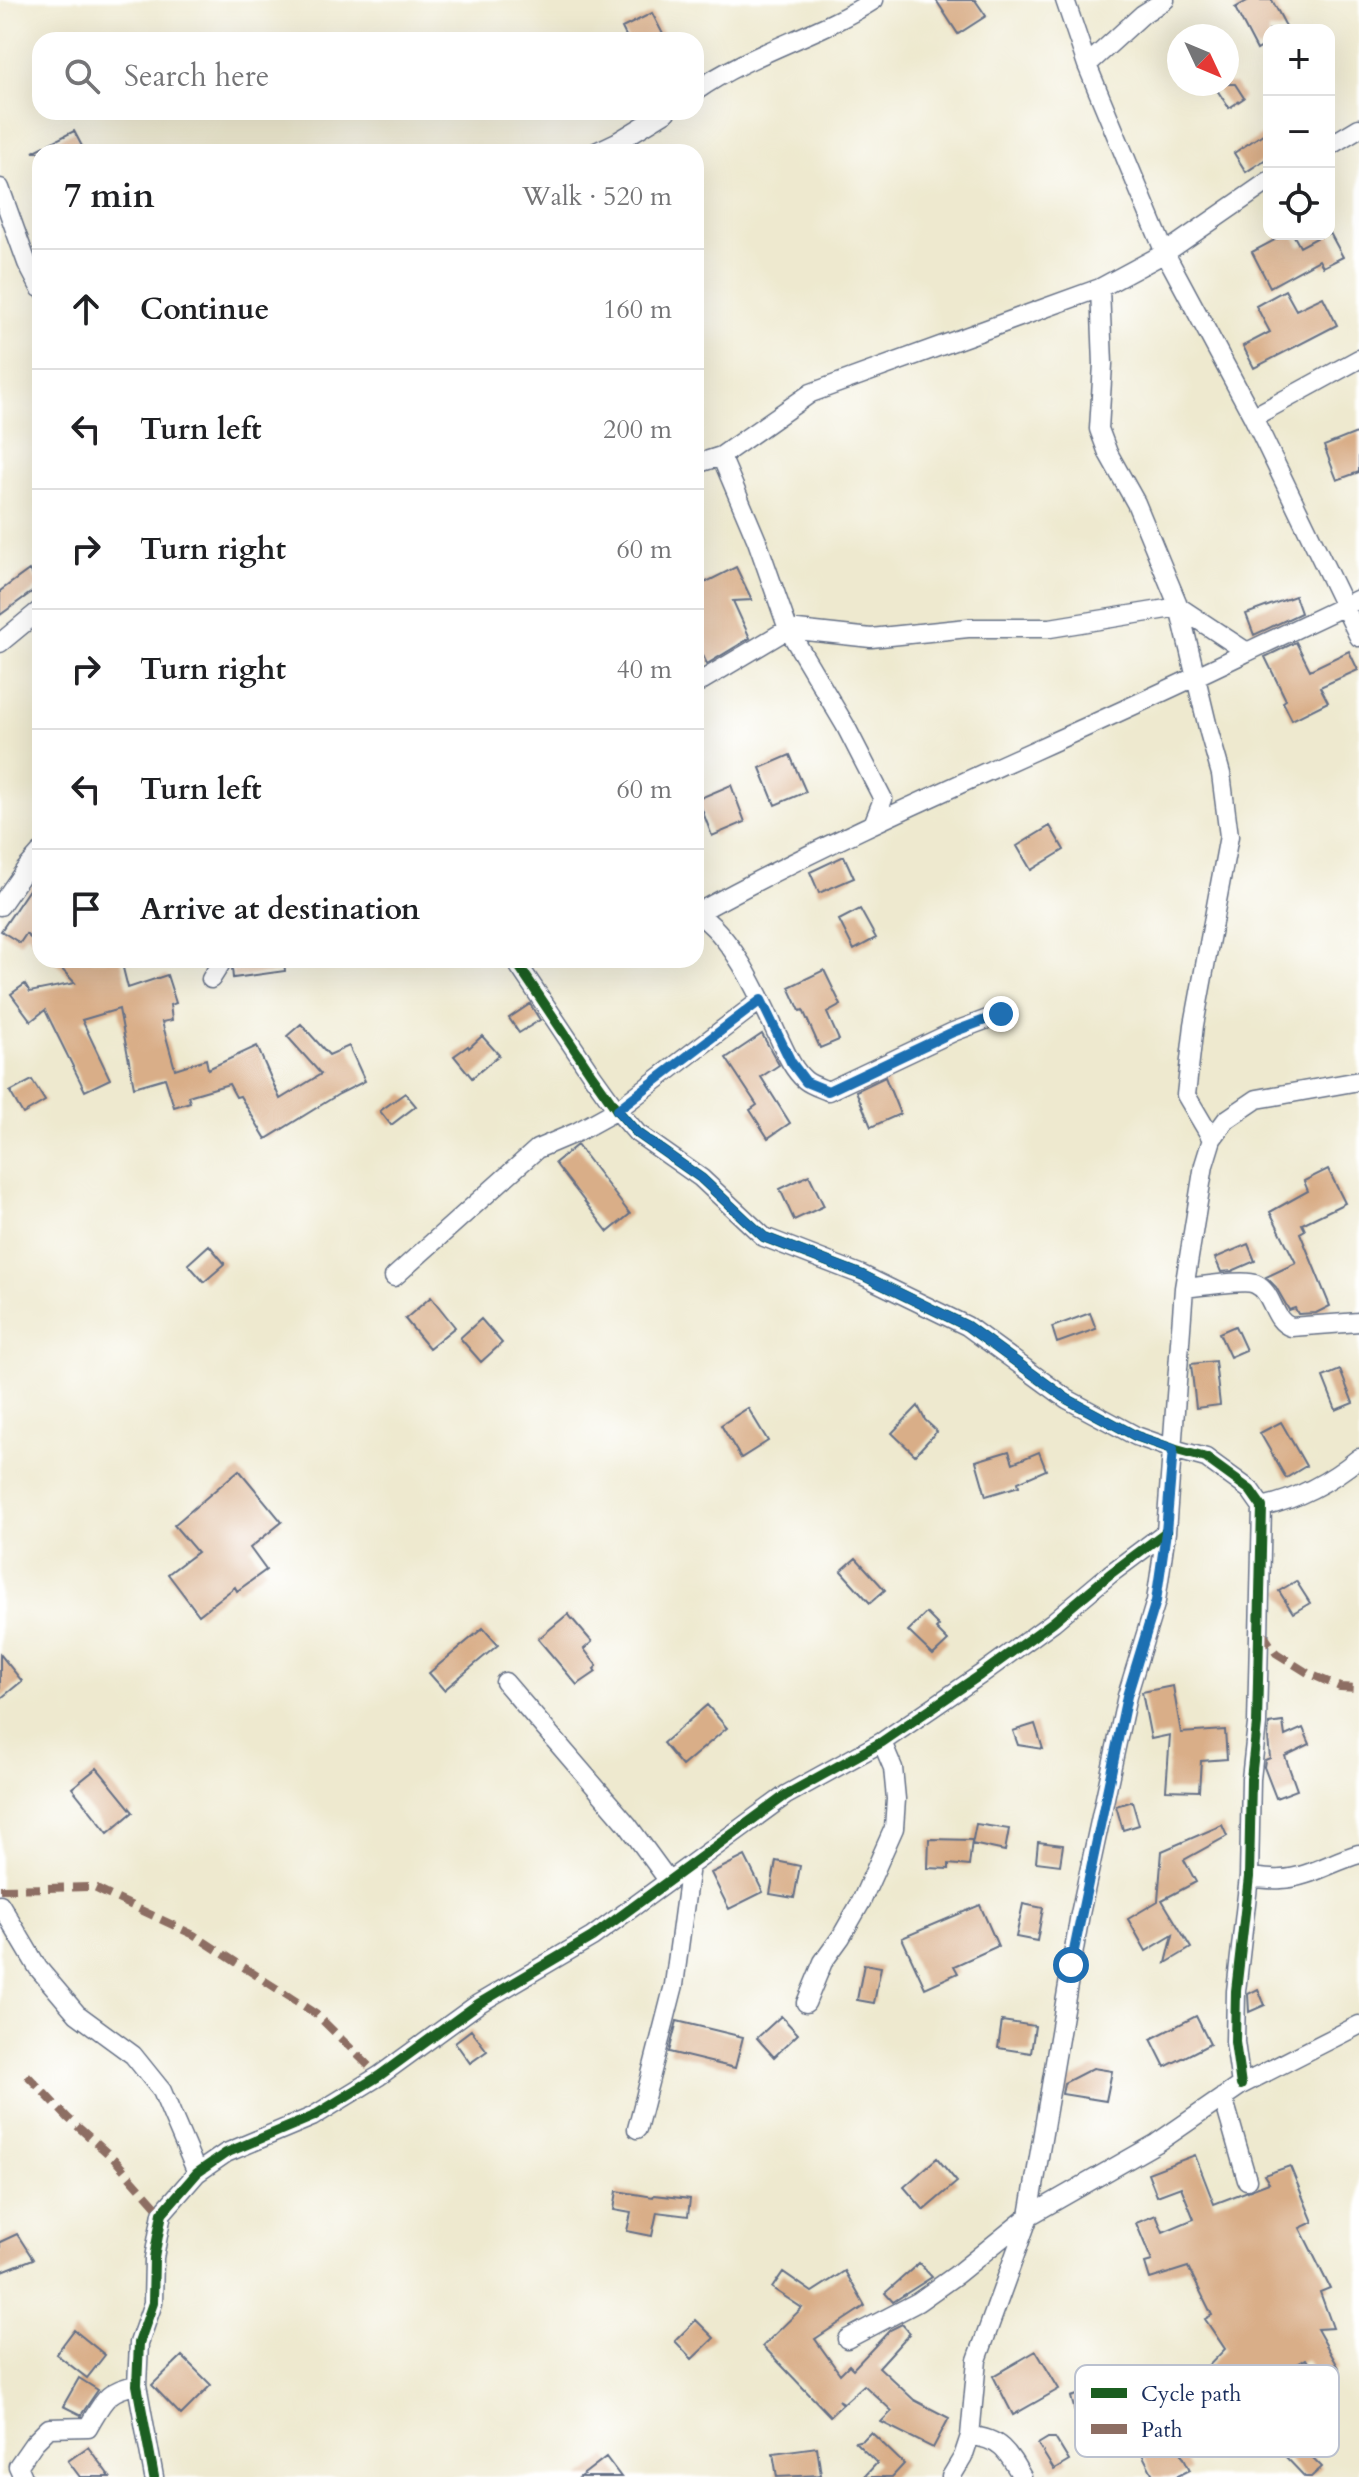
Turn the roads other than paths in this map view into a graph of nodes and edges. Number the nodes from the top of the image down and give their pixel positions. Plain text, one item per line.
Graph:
1 (874, 0) edge
2 (1065, 0) edge
3 (1165, 0) edge
4 (1087, 65) junction
5 (704, 86) edge
6 (655, 120) edge
7 (1359, 128) edge
8 (1335, 142) edge
9 (620, 144) edge
10 (1263, 185) edge
11 (0, 188) edge
12 (1165, 253) junction
13 (32, 273) edge
14 (1100, 288) junction
15 (1359, 359) edge
16 (1253, 417) junction
17 (721, 456) junction
18 (704, 461) edge
19 (1352, 603) edge
20 (1179, 607) junction
21 (32, 617) edge
22 (788, 629) junction
23 (1359, 637) edge
24 (0, 643) edge
25 (1247, 652) junction
26 (1195, 677) junction
27 (704, 679) edge
28 (874, 822) junction
29 (32, 862) edge
30 (0, 906) edge
31 (704, 909) edge
32 (704, 919) edge
33 (218, 968) edge
34 (520, 968) edge
35 (211, 979) dead end
36 (761, 1000) junction
37 (1001, 1014) dead end
38 (1359, 1081) edge
39 (617, 1110) junction
40 (1212, 1139) junction
41 (394, 1277) dead end
42 (1184, 1288) junction
43 (1359, 1322) edge
44 (1173, 1449) junction
45 (1359, 1458) edge
46 (1262, 1507) junction
47 (1166, 1532) junction
48 (505, 1682) dead end
49 (882, 1742) junction
50 (1359, 1854) edge
51 (690, 1865) junction
52 (1249, 1877) junction
53 (668, 1880) junction
54 (0, 1904) edge
55 (806, 2003) dead end
56 (1359, 2025) edge
57 (1241, 2085) junction
58 (1223, 2097) junction
59 (637, 2129) dead end
60 (197, 2173) junction
61 (1247, 2180) dead end
62 (1029, 2216) junction
63 (847, 2339) dead end
64 (137, 2385) junction
65 (970, 2436) junction
66 (23, 2477) edge
67 (154, 2477) edge
68 (951, 2477) edge
69 (1022, 2477) edge

1 - 5 street
2 - 4 street
3 - 4 street
4 - 12 street
6 - 9 street
7 - 8 street
10 - 12 street
11 - 13 street
12 - 14 street
12 - 16 street
14 - 17 street
14 - 20 street
15 - 16 street
16 - 19 street
17 - 18 street
17 - 22 street
19 - 23 street
19 - 25 street
20 - 22 street
20 - 25 street
20 - 26 street
21 - 24 street
22 - 27 street
22 - 28 street
25 - 26 street
26 - 28 street
26 - 40 street
28 - 31 street
29 - 30 street
32 - 36 street
33 - 35 street
34 - 39 street
36 - 37 street
36 - 39 street
38 - 40 street
39 - 41 street
39 - 44 street
40 - 42 street
42 - 43 street
42 - 44 street
44 - 46 street
44 - 47 street
45 - 46 street
46 - 52 street
47 - 49 street
47 - 62 street
48 - 53 street
49 - 51 street
49 - 55 street
50 - 52 street
51 - 53 street
51 - 59 street
52 - 57 street
53 - 60 street
54 - 60 street
56 - 57 street
57 - 58 street
58 - 61 street
58 - 62 street
60 - 64 street
62 - 63 street
62 - 65 street
64 - 66 street
64 - 67 street
65 - 68 street
65 - 69 street

